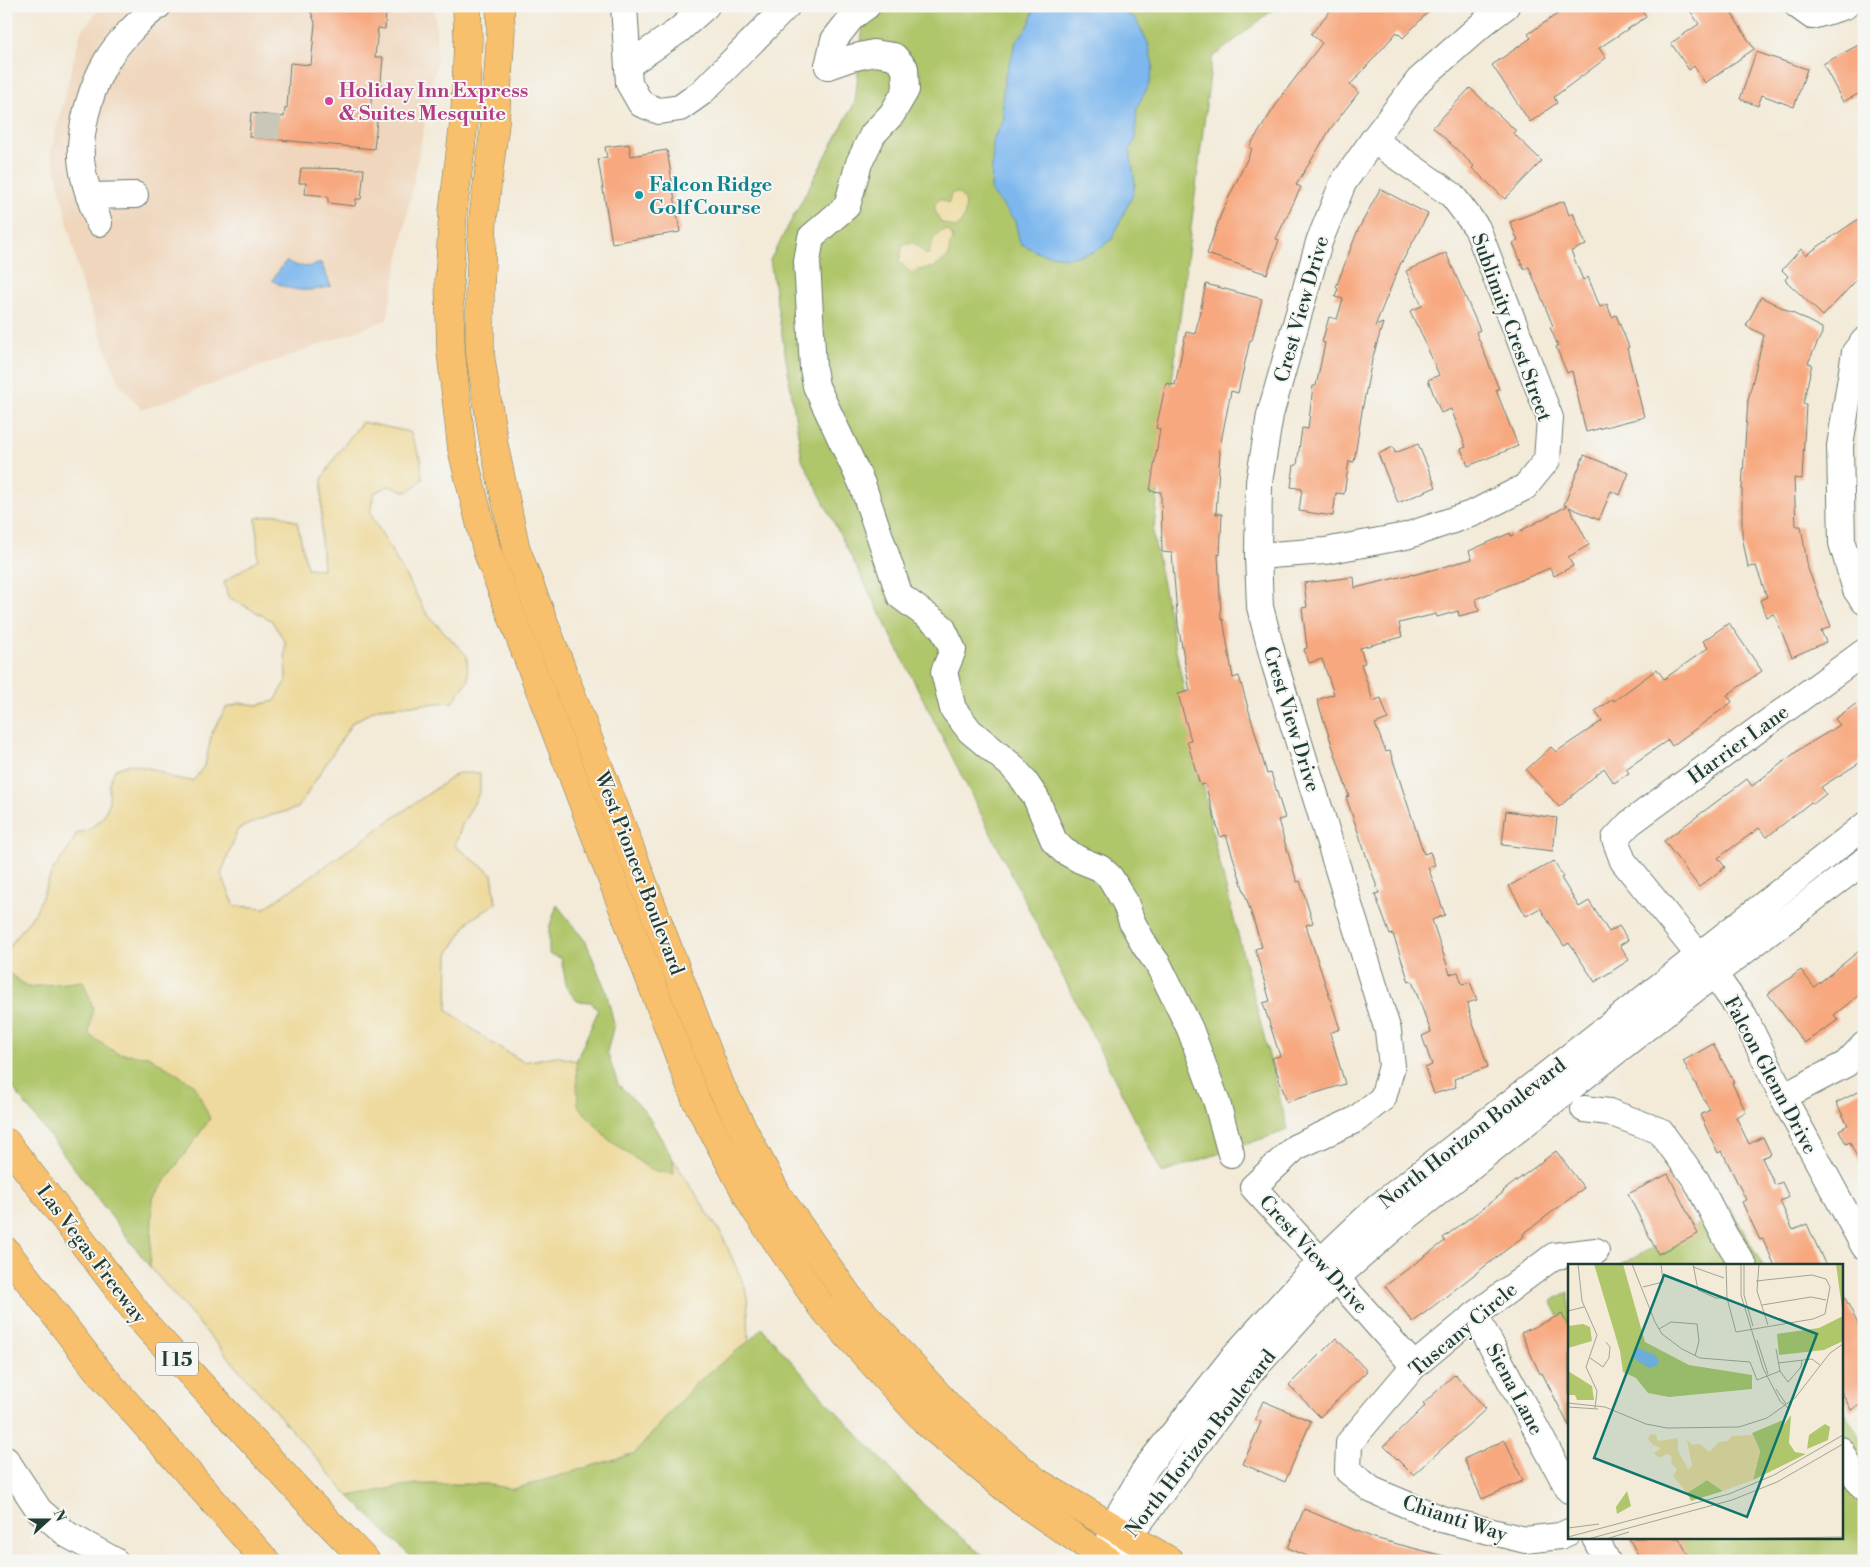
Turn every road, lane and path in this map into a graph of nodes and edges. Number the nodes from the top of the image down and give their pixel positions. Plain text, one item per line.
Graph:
1 (158, 6) edge
2 (466, 6) edge
3 (500, 6) edge
4 (624, 6) edge
5 (706, 6) edge
6 (787, 6) edge
7 (867, 6) edge
8 (1506, 6) edge
9 (1798, 6) edge
10 (1845, 6) edge
11 (628, 65) junction
12 (1373, 140) junction
13 (135, 195) dead end
14 (89, 196) junction
15 (99, 223) dead end
16 (1864, 340) edge
17 (1258, 556) junction
18 (1864, 601) edge
19 (1864, 652) edge
20 (1864, 826) edge
21 (1615, 839) joint
22 (1864, 861) edge
23 (1706, 965) junction
24 (1864, 1045) edge
25 (1783, 1097) junction
26 (1584, 1109) dead end
27 (6, 1142) edge
28 (1231, 1154) dead end
29 (1864, 1246) edge
30 (1596, 1251) dead end
31 (6, 1252) edge
32 (1743, 1264) edge
33 (1329, 1269) junction
34 (1475, 1315) junction
35 (1414, 1366) junction
36 (1842, 1452) edge
37 (6, 1460) edge
38 (1348, 1471) joint
39 (1568, 1488) edge
40 (1864, 1488) edge
41 (1120, 1531) junction
42 (1568, 1532) edge
43 (1596, 1540) edge
44 (1108, 1560) edge
45 (115, 1561) edge
46 (266, 1561) edge
47 (366, 1561) edge
48 (1170, 1561) edge
49 (1607, 1561) edge

1 - 14 street
2 - 44 main road, West Pioneer Boulevard
3 - 41 main road, West Pioneer Boulevard
4 - 11 street
5 - 11 street
6 - 11 street
7 - 28 street
8 - 12 street, Crest View Drive
9 - 10 street
12 - 17 street, Crest View Drive
12 - 17 street, Sublimity Crest Street
13 - 14 street
14 - 15 street
16 - 18 street
17 - 33 street, Crest View Drive
19 - 21 street, Harrier Lane
20 - 23 street, North Horizon Boulevard
21 - 23 street, Falcon Glenn Drive
22 - 23 street, North Horizon Boulevard
23 - 25 street, Falcon Glenn Drive
23 - 33 street, North Horizon Boulevard
24 - 25 street
25 - 29 street, Falcon Glenn Drive
26 - 32 street
27 - 47 main road, Las Vegas Freeway / I 15
30 - 34 street, Tuscany Circle
31 - 46 main road
33 - 35 street, Crest View Drive
33 - 41 street, North Horizon Boulevard
34 - 35 street, Tuscany Circle
34 - 39 street, Siena Lane
35 - 38 street, Tuscany Circle
36 - 40 street
37 - 45 street
38 - 42 street, Chianti Way
41 - 44 street, North Horizon Boulevard
41 - 48 main road, West Pioneer Boulevard
43 - 49 street

